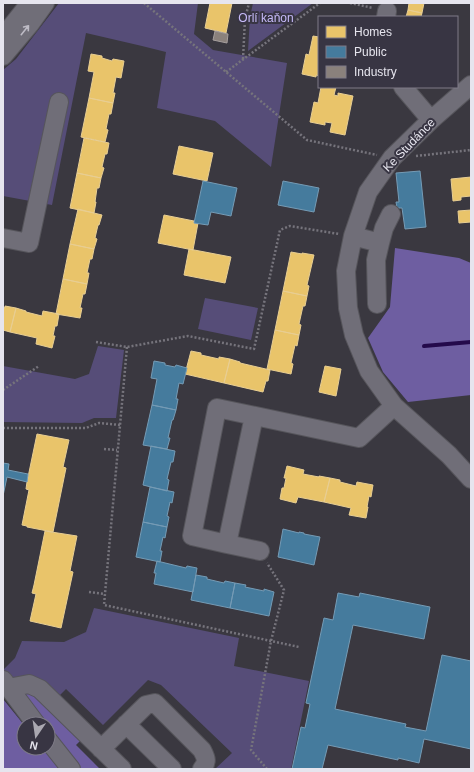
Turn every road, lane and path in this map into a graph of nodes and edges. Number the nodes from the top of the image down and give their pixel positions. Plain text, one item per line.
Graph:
1 (30, 3) edge
2 (46, 3) edge
3 (144, 3) edge
4 (249, 3) edge
5 (320, 3) edge
6 (350, 3) edge
7 (387, 14) edge
8 (3, 37) edge
9 (3, 56) edge
10 (243, 59) junction
11 (226, 72) junction
12 (471, 85) edge
13 (404, 88) edge
14 (59, 102) dead end
15 (431, 120) junction
16 (471, 150) edge
17 (416, 156) dead end
18 (392, 158) junction
19 (391, 214) dead end
20 (353, 236) junction
21 (3, 238) edge
22 (380, 243) junction
23 (377, 304) dead end
24 (96, 342) dead end
25 (126, 347) junction
26 (39, 366) dead end
27 (3, 390) edge
28 (394, 406) junction
29 (254, 416) junction
30 (120, 425) junction
31 (3, 428) edge
32 (104, 449) dead end
33 (117, 450) junction
34 (471, 479) edge
35 (227, 544) junction
36 (260, 551) joint
37 (89, 592) dead end
38 (105, 594) junction
39 (272, 641) junction
40 (299, 647) dead end
41 (6, 684) edge
42 (30, 716) edge
43 (126, 724) junction
44 (101, 749) junction
45 (56, 750) edge
46 (71, 769) edge
47 (122, 769) edge
48 (172, 769) edge
49 (202, 769) edge
50 (267, 769) edge

1 - 8 street
9 -> 2 street
3 - 11 path
4 - 10 path
5 - 10 path
6 - 7 path
10 - 11 path
11 - 18 path
12 - 15 street, Ke Studánce
13 - 15 street
14 - 21 street
15 - 18 street, Ke Studánce
16 - 17 path
18 - 20 street, Ke Studánce
19 - 22 street
20 - 22 street
20 - 25 path
20 - 28 street, Ke Studánce
22 - 23 street
24 - 25 path
25 - 30 path
26 - 27 path
28 - 29 street
28 - 34 street, Ke Studánce
29 - 35 street
29 - 35 street
30 - 31 path
30 - 33 path
32 - 33 path
33 - 38 path
35 - 36 street
36 - 39 path
37 - 38 path
38 - 39 path
39 - 40 path
39 - 50 path
41 - 42 street
41 - 44 street
43 - 44 street
43 - 48 street
43 - 49 street
44 - 47 street
45 - 46 street

